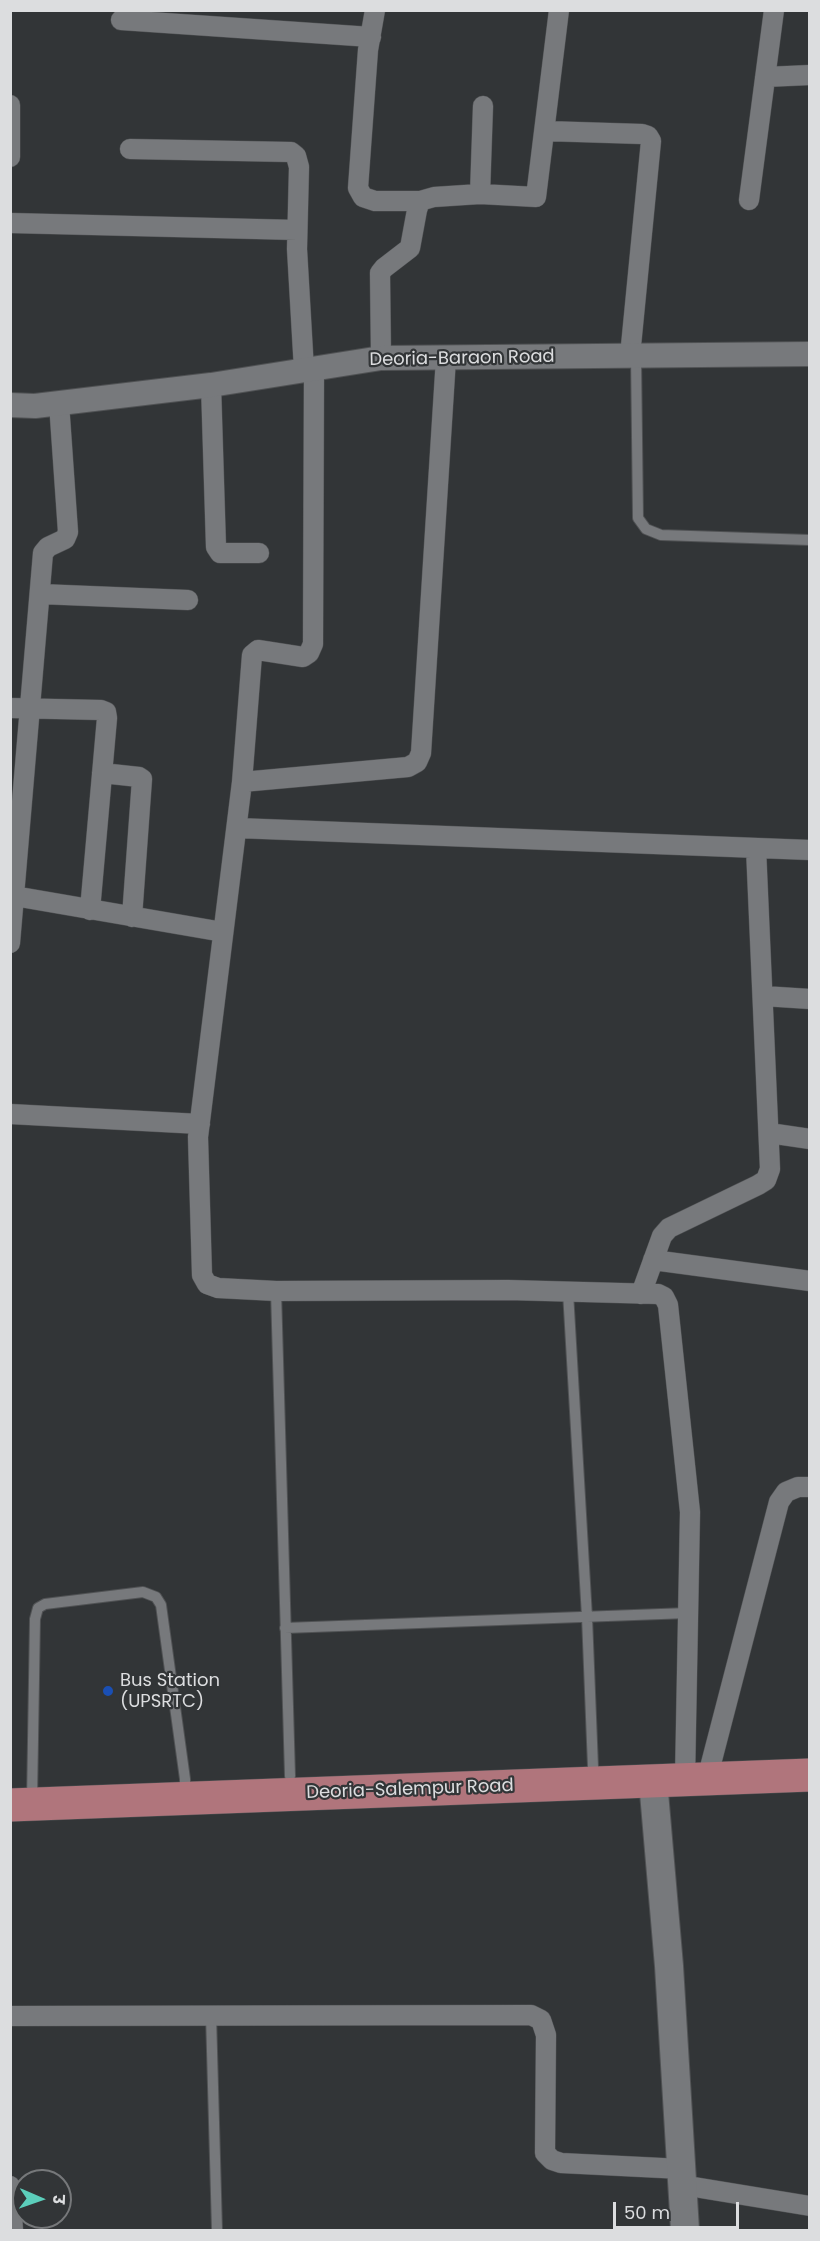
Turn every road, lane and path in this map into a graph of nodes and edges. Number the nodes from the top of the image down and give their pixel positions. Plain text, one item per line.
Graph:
1 (375, 10) edge
2 (559, 10) edge
3 (774, 10) edge
4 (121, 20) dead end
5 (370, 37) junction
6 (810, 75) edge
7 (765, 77) junction
8 (10, 105) edge
9 (483, 106) dead end
10 (545, 131) junction
11 (130, 149) dead end
12 (10, 157) edge
13 (480, 194) junction
14 (749, 200) dead end
15 (420, 201) junction
16 (10, 223) edge
17 (297, 230) junction
18 (810, 354) edge
19 (633, 356) junction
20 (381, 358) junction
21 (446, 358) junction
22 (309, 370) junction
23 (211, 385) junction
24 (59, 403) junction
25 (10, 405) edge
26 (810, 540) edge
27 (259, 553) dead end
28 (40, 594) junction
29 (188, 600) dead end
30 (20, 708) edge
31 (102, 772) junction
32 (242, 782) junction
33 (237, 828) junction
34 (756, 848) junction
35 (810, 850) edge
36 (14, 896) junction
37 (90, 910) junction
38 (132, 917) junction
39 (224, 932) junction
40 (10, 943) edge
41 (763, 996) junction
42 (810, 999) edge
43 (10, 1113) edge
44 (200, 1124) junction
45 (769, 1133) junction
46 (810, 1139) edge
47 (653, 1260) junction
48 (810, 1281) edge
49 (276, 1292) junction
50 (568, 1292) junction
51 (641, 1294) junction
52 (810, 1487) edge
53 (688, 1613) junction
54 (587, 1617) junction
55 (285, 1628) junction
56 (810, 1758) edge
57 (593, 1767) junction
58 (697, 1771) junction
59 (810, 1775) edge
60 (290, 1776) junction
61 (653, 1781) junction
62 (185, 1789) junction
63 (22, 1794) edge
64 (212, 2015) junction
65 (10, 2016) edge
66 (682, 2177) junction
67 (10, 2186) edge
68 (810, 2206) edge
69 (13, 2230) edge
70 (217, 2230) edge
71 (685, 2230) edge

1 - 5 street
2 - 10 street
3 - 7 street
4 - 5 street
5 - 15 street
6 - 7 street
7 - 14 street
8 - 12 street
9 - 13 street
10 - 13 street
10 - 19 street
11 - 17 street
13 - 15 street
15 - 20 street
16 - 17 street
17 - 22 street
18 - 19 street, Deoria-Baraon Road
19 - 21 street, Deoria-Baraon Road
19 - 26 lane
20 - 21 street, Deoria-Baraon Road
20 - 22 street, Deoria-Baraon Road
21 - 32 street
22 - 23 street, Deoria-Baraon Road
22 - 32 street
23 - 24 street, Deoria-Baraon Road
23 - 27 street
24 - 25 street, Deoria-Baraon Road
24 - 28 street
28 - 29 street
28 - 30 street
30 - 31 street
30 - 36 street
31 - 37 street
31 - 38 street
32 - 33 street
33 - 34 street
33 - 39 street
34 - 35 street
34 - 41 street
36 - 37 street
36 - 40 street
37 - 38 street
38 - 39 street
39 - 44 street
41 - 42 street
41 - 45 street
43 - 44 street
44 - 49 street
45 - 46 street
45 - 47 street
47 - 48 street
47 - 51 street
49 - 50 street
49 - 55 lane
50 - 51 street
50 - 54 lane
51 - 53 street
52 - 58 street
53 - 54 lane
53 - 58 street
54 - 55 lane
54 - 57 lane
55 - 60 lane
56 - 58 highway, Deoria-Salempur Road
57 - 58 highway, Deoria-Salempur Road
57 - 60 highway, Deoria-Salempur Road
58 - 59 highway, Deoria-Salempur Road
58 - 61 highway, Deoria-Salempur Road
60 - 62 highway, Deoria-Salempur Road
61 - 62 highway, Deoria-Salempur Road
61 - 66 main road
62 - 63 highway, Deoria-Salempur Road
62 - 63 lane
64 - 65 street
64 - 66 street
64 - 70 lane
66 - 68 street
66 - 71 main road
67 - 69 street

